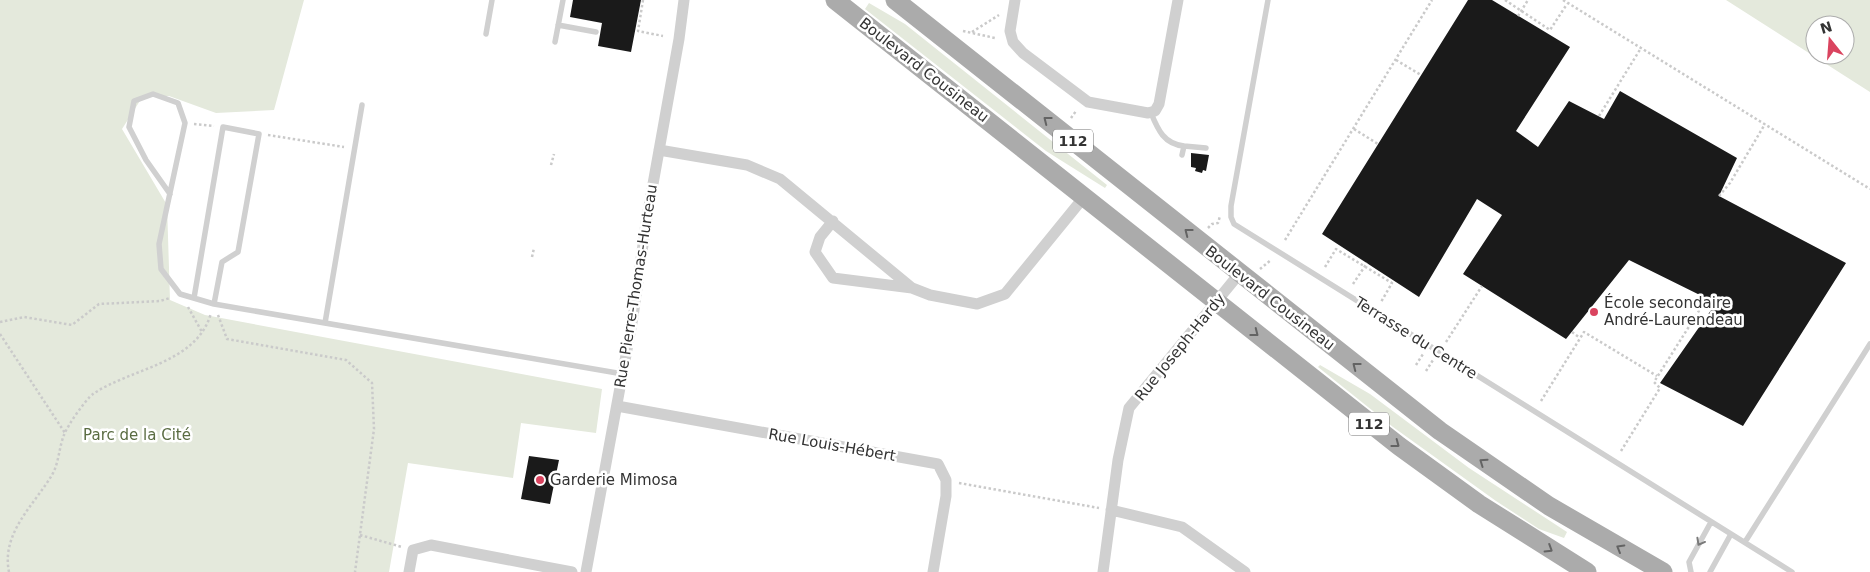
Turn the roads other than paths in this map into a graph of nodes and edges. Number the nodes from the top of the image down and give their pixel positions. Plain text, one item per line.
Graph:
1 (492, 0) edge
2 (563, 0) edge
3 (684, 0) edge
4 (835, 0) edge
5 (895, 0) edge
6 (1015, 0) edge
7 (1178, 0) edge
8 (1268, 0) edge
9 (558, 25) junction
10 (596, 32) dead end
11 (486, 34) dead end
12 (555, 42) dead end
13 (362, 105) dead end
14 (1152, 113) junction
15 (1184, 146) junction
16 (1206, 148) dead end
17 (659, 150) junction
18 (1182, 155) dead end
19 (170, 194) junction
20 (1084, 196) junction
21 (833, 221) junction
22 (1239, 274) junction
23 (912, 288) junction
24 (194, 298) junction
25 (1216, 302) junction
26 (214, 304) junction
27 (325, 323) junction
28 (1870, 344) edge
29 (623, 374) junction
30 (617, 406) junction
31 (1112, 510) junction
32 (1711, 522) junction
33 (1731, 534) junction
34 (1745, 542) junction
35 (409, 572) edge
36 (572, 572) edge
37 (586, 572) edge
38 (933, 572) edge
39 (1103, 572) edge
40 (1245, 572) edge
41 (1588, 572) edge
42 (1663, 572) edge
43 (1691, 572) edge
44 (1710, 572) edge
45 (1792, 572) edge

1 - 11 lane
2 - 9 lane
3 - 17 street, Rue Pierre-Thomas-Hurteau
4 - 20 main road, Boulevard Cousineau / 112
22 -> 5 main road, Boulevard Cousineau / 112
6 - 14 street
7 - 14 street
8 - 32 lane, Terrasse du Centre
9 - 10 lane
9 - 12 lane
13 - 27 lane
14 - 15 lane
15 - 16 lane
15 - 18 lane
17 - 21 street
17 - 29 street, Rue Pierre-Thomas-Hurteau
19 - 19 lane
19 - 24 lane
20 - 23 street
20 - 25 main road, Boulevard Cousineau / 112
21 - 23 street
21 - 23 street
22 - 25 street, Rue Joseph-Hardy
42 -> 22 main road, Boulevard Cousineau / 112
24 - 26 lane
24 - 26 lane
25 - 31 street, Rue Joseph-Hardy
25 -> 41 main road, Boulevard Cousineau / 112
26 - 27 lane
27 - 29 lane
28 - 34 lane
29 - 30 street, Rue Pierre-Thomas-Hurteau
30 - 37 street, Rue Pierre-Thomas-Hurteau
30 - 38 street, Rue Louis-Hébert
31 - 39 street, Rue Joseph-Hardy
31 - 40 street
32 - 33 lane, Terrasse du Centre
32 -> 43 lane
33 - 34 lane, Terrasse du Centre
33 - 44 lane
34 - 45 lane, Terrasse du Centre
35 - 36 street

